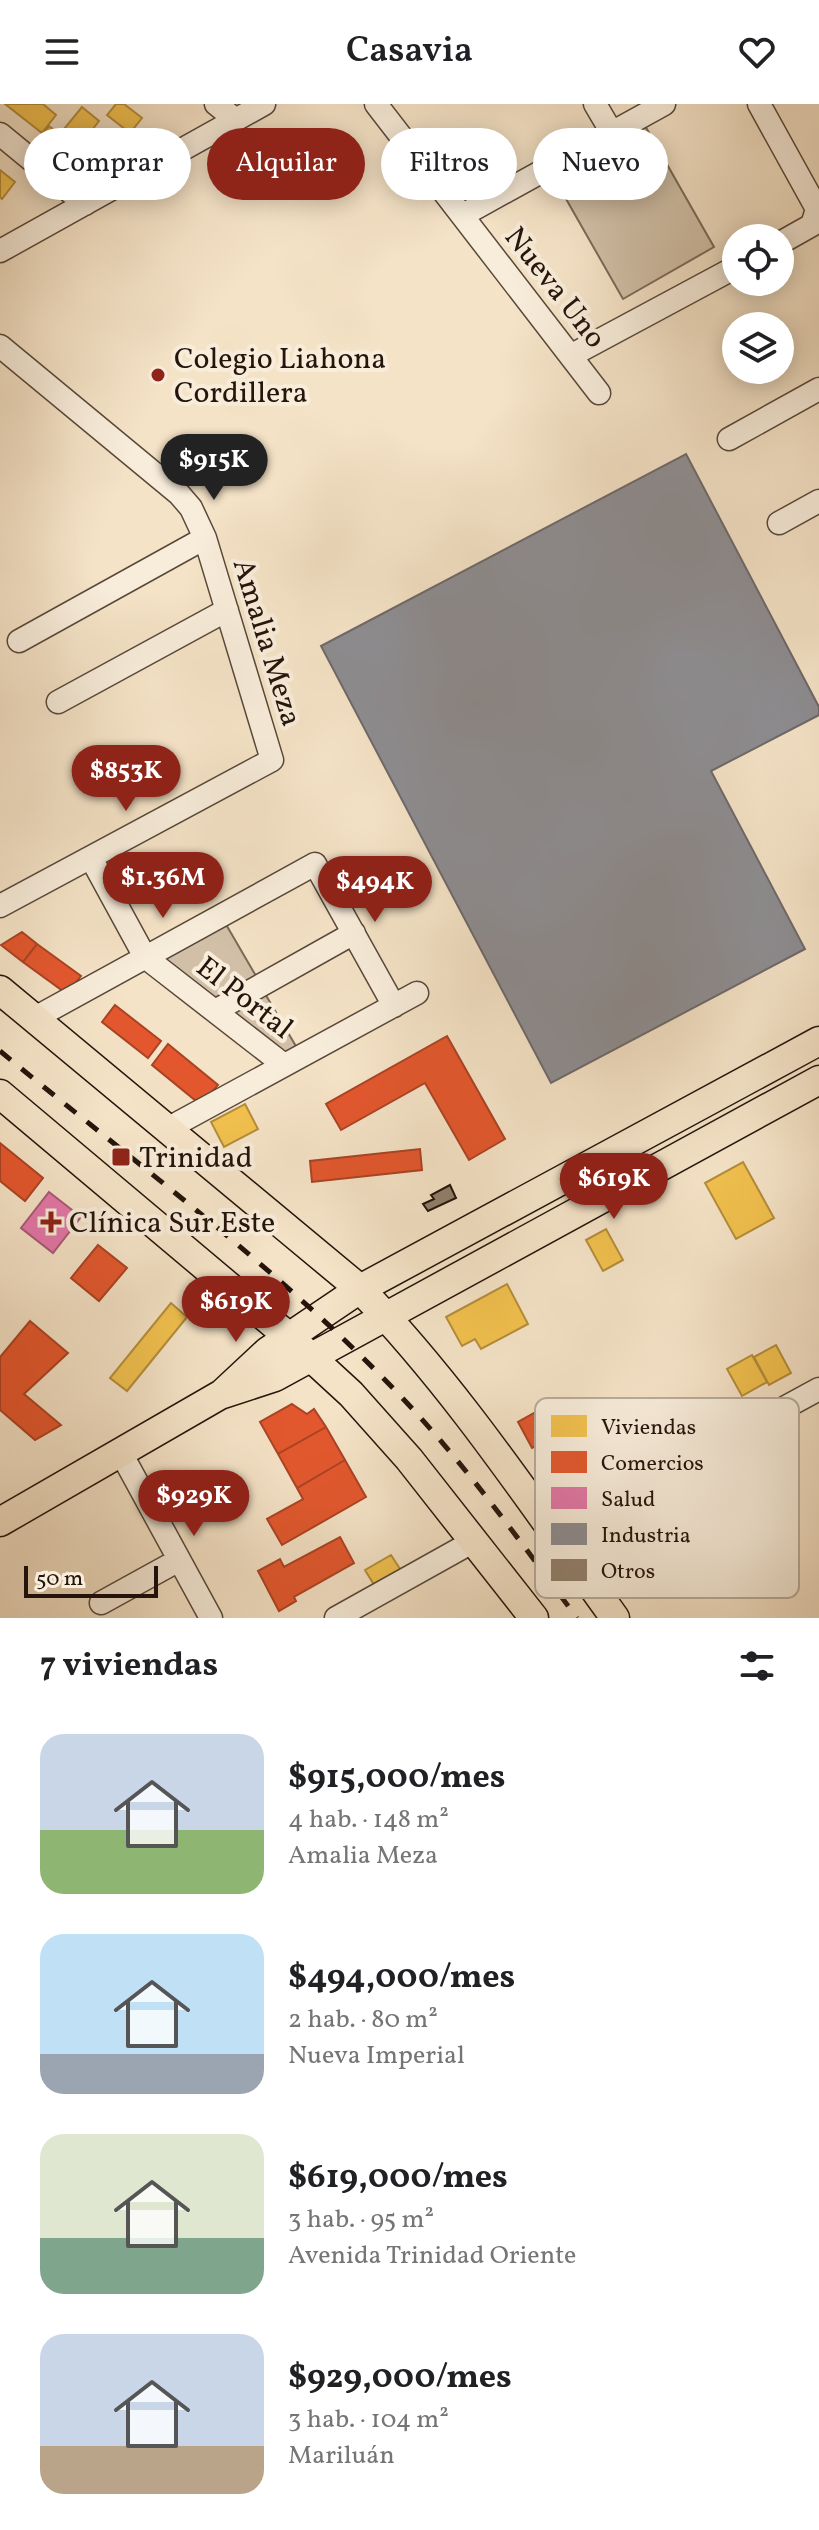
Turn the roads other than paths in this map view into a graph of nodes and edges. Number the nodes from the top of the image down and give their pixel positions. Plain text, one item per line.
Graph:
1 (216, 104) edge
2 (264, 104) edge
3 (376, 104) edge
4 (595, 104) edge
5 (664, 104) edge
6 (759, 104) edge
7 (236, 120) junction
8 (609, 128) edge
9 (621, 128) edge
10 (0, 134) edge
11 (533, 176) edge
12 (85, 204) junction
13 (463, 215) junction
14 (817, 218) edge
15 (794, 235) edge
16 (0, 251) edge
17 (722, 275) edge
18 (0, 346) edge
19 (572, 355) junction
20 (819, 389) edge
21 (599, 393) dead end
22 (729, 439) dead end
23 (819, 501) edge
24 (779, 523) dead end
25 (205, 538) junction
26 (227, 610) junction
27 (19, 641) dead end
28 (58, 702) dead end
29 (91, 858) junction
30 (0, 906) edge
31 (354, 933) junction
32 (145, 957) junction
33 (0, 990) edge
34 (417, 993) dead end
35 (394, 1006) junction
36 (215, 1011) junction
37 (35, 1018) junction
38 (819, 1041) edge
39 (284, 1065) junction
40 (819, 1080) edge
41 (0, 1094) edge
42 (169, 1128) junction
43 (360, 1289) junction
44 (385, 1315) junction
45 (289, 1337) junction
46 (311, 1356) junction
47 (819, 1389) edge
48 (220, 1395) junction
49 (799, 1400) edge
50 (121, 1453) junction
51 (535, 1504) edge
52 (0, 1522) edge
53 (474, 1541) junction
54 (179, 1560) junction
55 (601, 1598) edge
56 (101, 1603) dead end
57 (211, 1618) edge
58 (336, 1618) edge
59 (534, 1618) edge
60 (615, 1618) edge

1 - 7 street
2 - 7 street
3 - 13 street, Nueva Uno
4 - 8 street
5 - 9 street
6 - 14 street
7 - 12 street
10 - 12 street
11 - 13 street
12 - 16 street
13 - 19 street, Nueva Uno
14 - 15 street
17 - 19 street
18 - 25 street, Amalia Meza
19 - 21 street, Nueva Uno
20 - 22 street
23 - 24 street
25 - 26 street, Amalia Meza
25 - 27 street
26 - 28 street
26 - 29 street, Amalia Meza
29 - 30 street
29 - 32 street, El Portal
31 - 32 street
31 - 35 street
31 - 36 street
32 - 36 street, El Portal
32 - 37 street
33 - 37 main road
34 - 35 street
35 - 39 street
36 - 39 street, El Portal
37 - 42 main road
38 - 43 main road
39 - 42 street
40 - 44 main road
41 - 45 main road
42 - 43 main road
43 - 44 main road
43 - 45 main road
44 - 46 main road
44 - 51 main road
45 - 46 main road
45 - 48 main road
46 - 48 main road
46 - 53 main road
47 - 49 street
48 - 50 main road
50 - 52 main road
50 - 54 street
53 - 58 street
53 - 59 main road
54 - 56 street
54 - 57 street
55 - 60 main road

